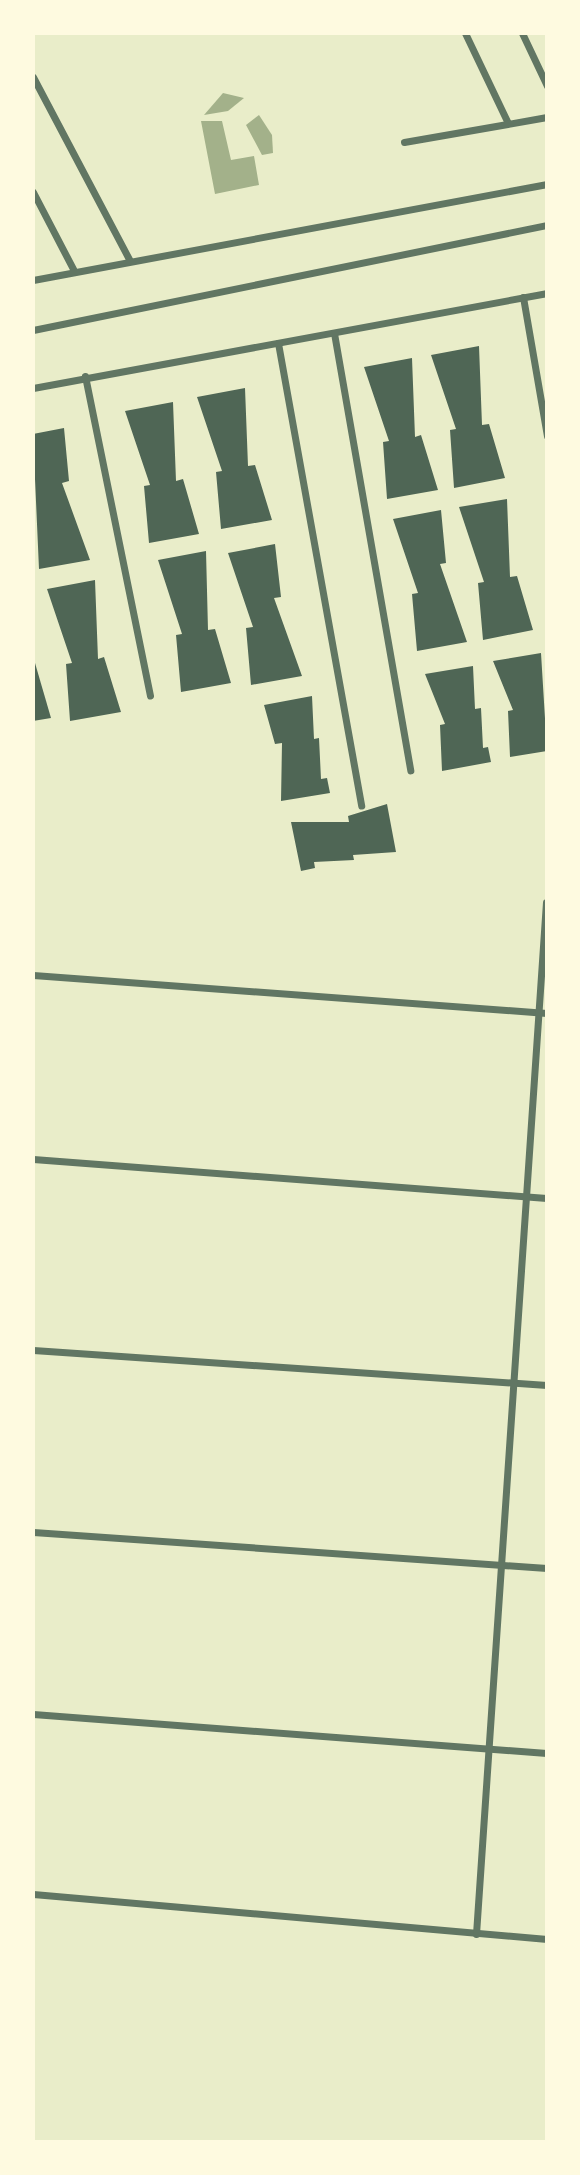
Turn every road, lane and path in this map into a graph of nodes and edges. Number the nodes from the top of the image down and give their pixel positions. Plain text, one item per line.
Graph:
1 (466, 33) edge
2 (522, 33) edge
3 (33, 77) edge
4 (547, 86) edge
5 (547, 117) edge
6 (508, 123) junction
7 (404, 142) dead end
8 (547, 184) edge
9 (33, 192) edge
10 (547, 225) edge
11 (130, 261) junction
12 (73, 269) junction
13 (33, 280) edge
14 (547, 293) edge
15 (523, 297) junction
16 (33, 330) edge
17 (334, 333) junction
18 (278, 343) junction
19 (85, 376) junction
20 (33, 388) edge
21 (547, 436) edge
22 (150, 695) dead end
23 (410, 770) dead end
24 (360, 806) dead end
25 (545, 902) edge
26 (33, 975) edge
27 (543, 1012) edge
28 (33, 1159) edge
29 (527, 1197) junction
30 (547, 1198) edge
31 (33, 1350) edge
32 (515, 1383) junction
33 (547, 1385) edge
34 (33, 1532) edge
35 (503, 1565) junction
36 (547, 1568) edge
37 (33, 1714) edge
38 (489, 1749) junction
39 (547, 1753) edge
40 (33, 1894) edge
41 (476, 1934) junction
42 (547, 1939) edge

1 - 6 street
2 - 4 street
3 - 11 street
5 - 6 street
6 - 7 street
8 - 11 street
9 - 12 street
10 - 16 street
11 - 12 street
12 - 13 street
14 - 15 street
15 - 17 street
15 - 21 street
17 - 18 street
17 - 23 street
18 - 19 street
18 - 24 street
19 - 20 street
19 - 22 street
25 - 27 street
26 - 27 street
27 - 29 street
28 - 29 street
29 - 30 street
29 - 32 street
31 - 32 street
32 - 33 street
32 - 35 street
34 - 35 street
35 - 36 street
35 - 38 street
37 - 38 street
38 - 39 street
38 - 41 street
40 - 41 street
41 - 42 street

